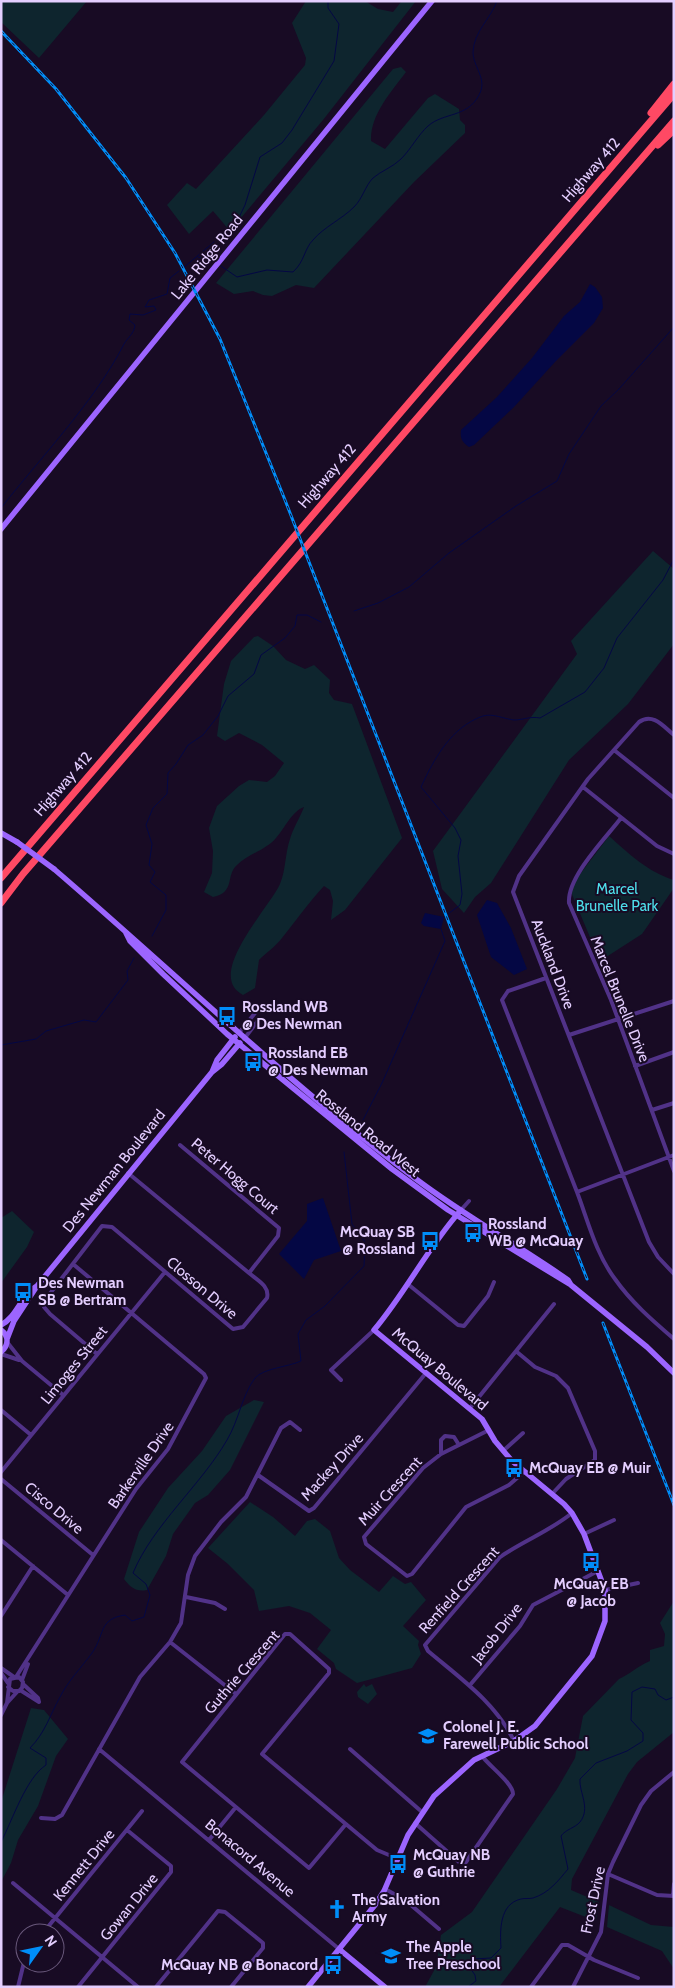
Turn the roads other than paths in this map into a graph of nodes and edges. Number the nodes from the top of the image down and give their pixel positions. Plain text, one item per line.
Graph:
1 (432, 1) edge
2 (674, 84) edge
3 (674, 94) edge
4 (674, 121) edge
5 (674, 130) edge
6 (641, 160) junction
7 (604, 175) junction
8 (1, 529) edge
9 (674, 735) edge
10 (614, 750) junction
11 (583, 787) junction
12 (674, 798) edge
13 (621, 818) junction
14 (1, 833) edge
15 (674, 854) edge
16 (1, 878) edge
17 (1, 903) edge
18 (126, 934) junction
19 (546, 978) junction
20 (674, 1000) edge
21 (255, 1013) dead end
22 (260, 1018) dead end
23 (618, 1019) junction
24 (238, 1034) junction
25 (569, 1035) junction
26 (244, 1038) junction
27 (233, 1040) junction
28 (239, 1044) junction
29 (674, 1052) edge
30 (635, 1066) junction
31 (212, 1072) junction
32 (674, 1102) edge
33 (652, 1110) junction
34 (180, 1145) dead end
35 (674, 1155) edge
36 (668, 1157) junction
37 (674, 1170) edge
38 (128, 1173) junction
39 (623, 1174) junction
40 (577, 1192) junction
41 (469, 1201) dead end
42 (459, 1213) junction
43 (73, 1264) junction
44 (165, 1272) junction
45 (249, 1273) junction
46 (674, 1274) edge
47 (494, 1282) dead end
48 (408, 1285) junction
49 (37, 1286) junction
50 (554, 1304) dead end
51 (132, 1313) junction
52 (1, 1325) edge
53 (1, 1330) edge
54 (374, 1330) junction
55 (674, 1339) edge
56 (7, 1340) junction
57 (517, 1352) junction
58 (1, 1353) edge
59 (97, 1354) junction
60 (22, 1361) junction
61 (426, 1372) junction
62 (674, 1373) edge
63 (341, 1380) dead end
64 (63, 1395) junction
65 (470, 1408) junction
66 (1, 1410) edge
67 (300, 1430) dead end
68 (489, 1430) junction
69 (523, 1433) dead end
70 (31, 1435) junction
71 (459, 1445) junction
72 (503, 1451) junction
73 (441, 1454) junction
74 (1, 1472) edge
75 (524, 1472) junction
76 (258, 1475) junction
77 (1, 1479) edge
78 (552, 1494) junction
79 (572, 1513) junction
80 (614, 1520) dead end
81 (584, 1534) junction
82 (1, 1540) edge
83 (93, 1555) junction
84 (33, 1566) junction
85 (598, 1570) junction
86 (638, 1583) dead end
87 (605, 1590) junction
88 (68, 1595) junction
89 (186, 1597) junction
90 (225, 1609) dead end
91 (1, 1616) edge
92 (170, 1642) junction
93 (29, 1660) junction
94 (1, 1668) edge
95 (1, 1673) edge
96 (15, 1677) junction
97 (23, 1682) junction
98 (8, 1685) junction
99 (470, 1685) junction
100 (19, 1691) junction
101 (236, 1694) junction
102 (6, 1703) junction
103 (1, 1715) edge
104 (514, 1741) junction
105 (99, 1749) junction
106 (350, 1749) dead end
107 (482, 1756) junction
108 (674, 1772) edge
109 (236, 1808) junction
110 (142, 1811) dead end
111 (422, 1812) junction
112 (41, 1818) dead end
113 (415, 1823) junction
114 (346, 1824) junction
115 (127, 1830) junction
116 (209, 1840) junction
117 (396, 1858) junction
118 (608, 1874) junction
119 (12, 1882) dead end
120 (674, 1884) edge
121 (385, 1889) junction
122 (673, 1896) edge
123 (54, 1918) junction
124 (50, 1923) edge
125 (439, 1929) dead end
126 (339, 1949) junction
127 (102, 1958) junction
128 (588, 1958) junction
129 (21, 1973) edge
130 (638, 1978) dead end
131 (312, 1985) edge
132 (18, 1987) edge
133 (78, 1987) edge
134 (138, 1987) edge
135 (156, 1987) edge
136 (231, 1987) edge
137 (386, 1987) edge
138 (531, 1987) edge
139 (573, 1987) edge

1 - 8 main road, Lake Ridge Road
2 - 7 highway
3 - 7 highway, Highway 412
4 - 6 highway, Highway 412
5 - 6 highway
6 - 17 highway, Highway 412
7 - 16 highway, Highway 412
9 - 10 street, Auckland Drive
10 - 11 street, Auckland Drive
10 - 12 street
11 - 13 street
11 - 19 street, Auckland Drive
13 - 15 street
13 - 23 street, Marcel Brunelle Drive
14 - 18 main road, Rossland Road West, bridge
18 - 24 main road, Rossland Road West
18 - 27 main road, Rossland Road West
19 - 25 street, Auckland Drive
19 - 40 street
20 - 23 street
21 - 24 street, Des Newman Boulevard
22 - 26 street, Des Newman Boulevard
23 - 25 street
23 - 30 street, Marcel Brunelle Drive
24 - 26 main road, Rossland Road West
24 - 27 main road, Des Newman Boulevard
25 - 39 street, Auckland Drive
26 - 28 main road, Des Newman Boulevard
26 - 42 main road, Rossland Road West
27 - 28 main road, Rossland Road West
27 - 31 main road, Des Newman Boulevard
28 - 31 main road, Des Newman Boulevard
28 - 42 main road, Rossland Road West
29 - 30 street
30 - 33 street, Marcel Brunelle Drive
31 - 38 main road, Des Newman Boulevard
32 - 33 street
33 - 36 street, Marcel Brunelle Drive
34 - 45 street, Peter Hogg Court
35 - 36 street
36 - 37 street, Marcel Brunelle Drive
36 - 39 street
38 - 45 street, Closson Drive
38 - 49 main road, Des Newman Boulevard
39 - 40 street
39 - 46 street, Auckland Drive
40 - 55 street
41 - 42 street
42 - 48 main road, McQuay Boulevard
42 - 62 main road, Rossland Road West
43 - 44 street, Closson Drive
43 - 51 street, Barkerville Drive
43 - 59 street, Closson Drive
44 - 45 street, Closson Drive
44 - 51 street, Limoges Street
47 - 48 street
48 - 54 main road, McQuay Boulevard
49 - 52 main road, Des Newman Boulevard
49 - 56 main road, Des Newman Boulevard
50 - 57 street
51 - 59 street, Limoges Street
51 - 83 street, Barkerville Drive
53 - 56 main road
54 - 61 main road, McQuay Boulevard
54 - 63 street
56 - 58 main road, Des Newman Boulevard
56 - 60 street
57 - 65 street
57 - 78 street
58 - 60 street
59 - 64 street, Limoges Street
60 - 64 street
61 - 65 main road, McQuay Boulevard
61 - 76 street, Mackey Drive
64 - 70 street, Limoges Street
65 - 68 main road, McQuay Boulevard
66 - 70 street
67 - 76 street
68 - 71 street, Muir Crescent
68 - 72 main road, McQuay Boulevard
69 - 72 street
70 - 74 street, Limoges Street
71 - 73 street, Muir Crescent
71 - 73 street, Muir Crescent
72 - 75 main road, McQuay Boulevard
73 - 75 street, Muir Crescent
75 - 78 main road, McQuay Boulevard
76 - 89 street
77 - 83 street, Cisco Drive
78 - 79 main road, McQuay Boulevard
79 - 81 main road, McQuay Boulevard
79 - 99 street, Renfield Crescent
80 - 81 street
81 - 85 main road, McQuay Boulevard
82 - 84 street
83 - 88 street, Barkerville Drive
84 - 88 street
84 - 91 street
85 - 87 main road, McQuay Boulevard
85 - 99 street, Jacob Drive
86 - 87 street
87 - 104 main road, McQuay Boulevard
88 - 93 street, Barkerville Drive
89 - 90 street
89 - 92 street
92 - 101 street
92 - 105 street
93 - 96 street, Barkerville Drive
93 - 97 street, Barkerville Drive
94 - 96 street
95 - 98 street
96 - 97 street
96 - 98 street, Barkerville Drive
97 - 100 street, Barkerville Drive
97 - 100 street
98 - 100 street
98 - 102 street
99 - 104 street, Renfield Crescent
100 - 102 street, Barkerville Drive
101 - 109 street, Guthrie Crescent
101 - 114 street, Guthrie Crescent
102 - 103 street
104 - 107 main road, McQuay Boulevard
105 - 112 street
105 - 116 street, Bonacord Avenue
106 - 111 street
107 - 111 main road, McQuay Boulevard
107 - 113 street
108 - 118 street, Frost Drive
109 - 114 street, Guthrie Crescent
109 - 116 street
110 - 115 street, Kennett Drive
111 - 113 main road, McQuay Boulevard
113 - 117 main road, McQuay Boulevard
114 - 117 street, Guthrie Crescent
115 - 123 street, Kennett Drive
115 - 127 street, Gowan Drive
116 - 126 street, Bonacord Avenue
117 - 121 main road, McQuay Boulevard
118 - 122 street
118 - 128 street, Frost Drive
119 - 123 street
120 - 122 street
121 - 125 street
121 - 126 main road, McQuay Boulevard
123 - 124 street, Kennett Drive
123 - 127 street
126 - 131 main road, McQuay Boulevard
126 - 137 main road, Bonacord Avenue
127 - 133 street
127 - 134 street
128 - 130 street
128 - 138 street
128 - 139 street, Frost Drive
129 - 132 street
135 - 136 street

